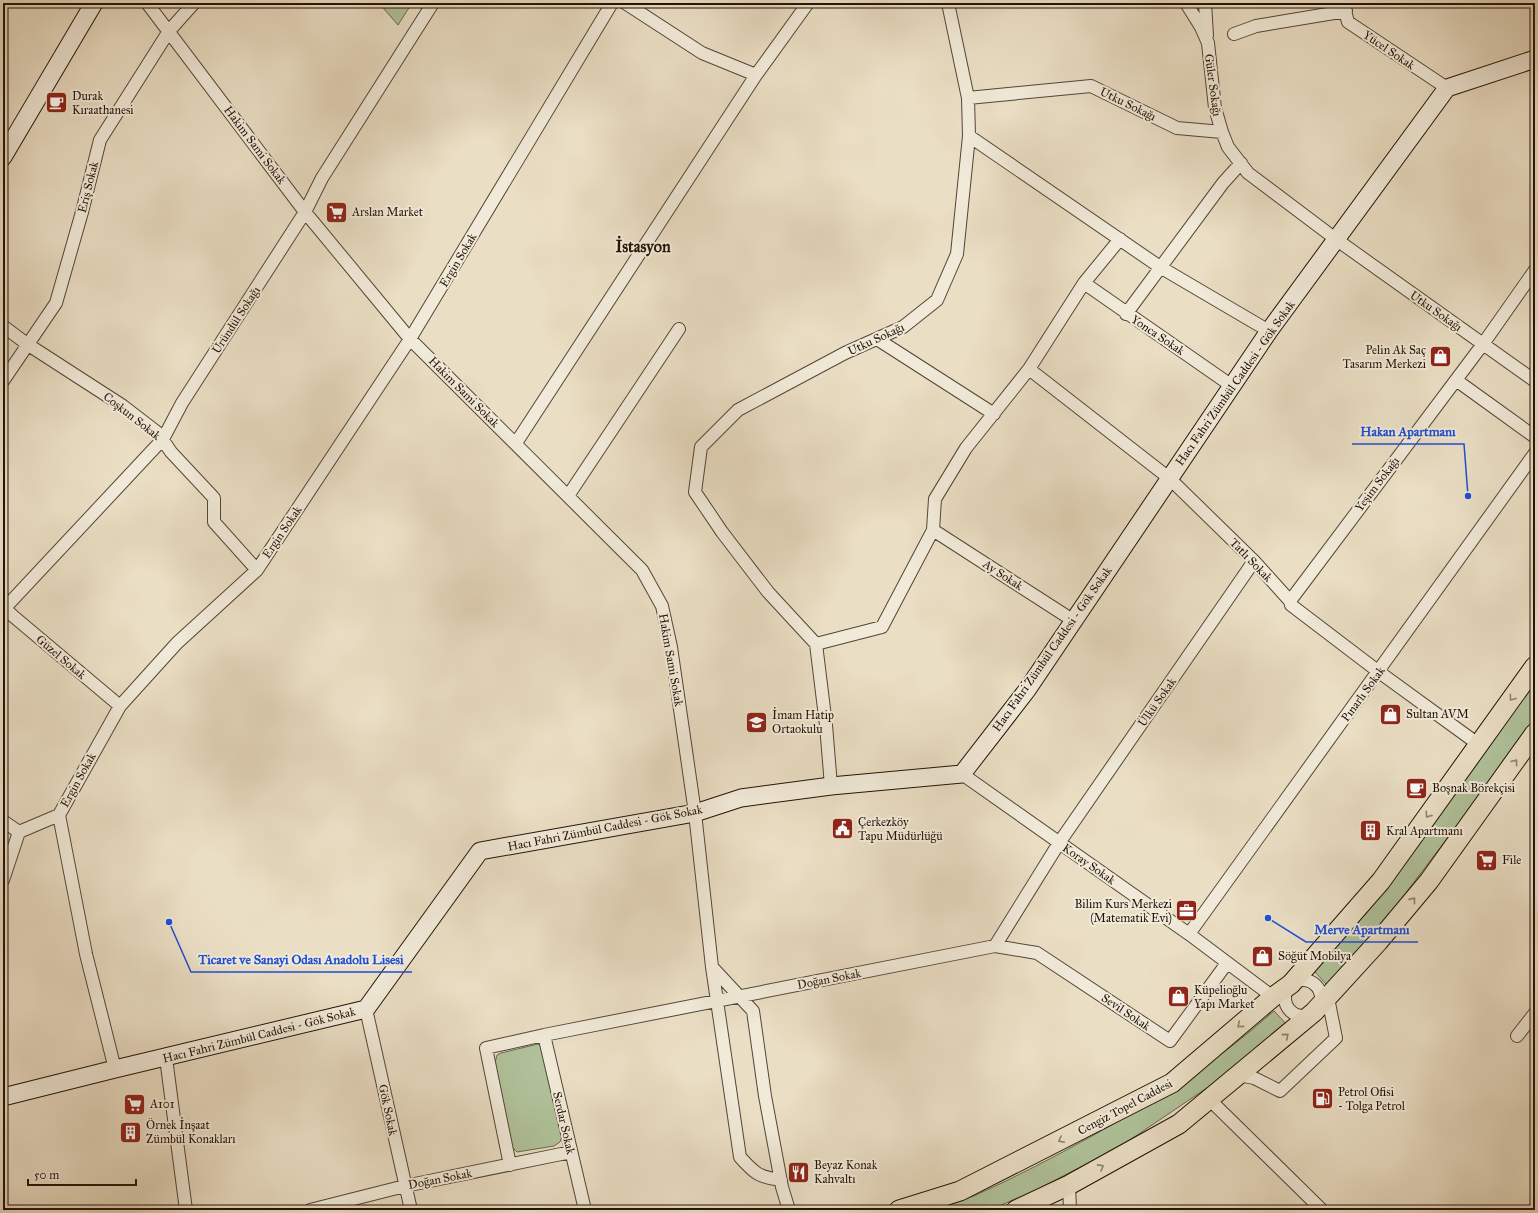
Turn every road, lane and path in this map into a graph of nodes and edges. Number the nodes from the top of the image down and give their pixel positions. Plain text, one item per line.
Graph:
1 (94, 3) edge
2 (147, 3) edge
3 (194, 3) edge
4 (433, 3) edge
5 (612, 3) edge
6 (625, 3) edge
7 (808, 3) edge
8 (948, 3) edge
9 (1186, 3) edge
10 (1205, 3) edge
11 (1344, 7) edge
12 (169, 31) junction
13 (1234, 34) dead end
14 (1208, 43) junction
15 (1535, 59) edge
16 (756, 75) junction
17 (1447, 88) junction
18 (968, 98) junction
19 (1222, 132) junction
20 (970, 136) junction
21 (3, 157) edge
22 (1240, 163) junction
23 (305, 212) junction
24 (1120, 239) junction
25 (1337, 240) junction
26 (1160, 267) junction
27 (1535, 270) edge
28 (1084, 284) junction
29 (1126, 314) junction
30 (3, 326) edge
31 (679, 329) dead end
32 (1269, 332) junction
33 (410, 339) junction
34 (877, 339) junction
35 (27, 344) junction
36 (1483, 344) junction
37 (1029, 369) junction
38 (1456, 380) junction
39 (3, 381) edge
40 (1535, 381) edge
41 (1232, 386) junction
42 (994, 414) junction
43 (1535, 437) edge
44 (162, 439) junction
45 (516, 443) junction
46 (1535, 453) edge
47 (1169, 478) junction
48 (568, 496) junction
49 (933, 530) junction
50 (1254, 561) junction
51 (257, 570) junction
52 (1290, 601) junction
53 (3, 608) edge
54 (1074, 621) junction
55 (816, 644) junction
56 (1535, 666) edge
57 (1379, 672) junction
58 (120, 706) junction
59 (1535, 733) edge
60 (1478, 744) junction
61 (962, 774) junction
62 (831, 786) junction
63 (695, 813) junction
64 (59, 815) junction
65 (3, 821) edge
66 (19, 832) junction
67 (1059, 843) junction
68 (3, 880) edge
69 (1189, 934) junction
70 (995, 946) junction
71 (1227, 962) junction
72 (712, 967) junction
73 (1291, 984) junction
74 (740, 997) junction
75 (1273, 997) junction
76 (1328, 998) junction
77 (717, 1002) junction
78 (366, 1009) junction
79 (1314, 1012) junction
80 (1535, 1013) edge
81 (544, 1035) junction
82 (1517, 1036) dead end
83 (166, 1058) junction
84 (115, 1069) junction
85 (1239, 1075) junction
86 (3, 1097) edge
87 (1209, 1099) junction
88 (571, 1152) junction
89 (510, 1165) junction
90 (781, 1180) junction
91 (1069, 1185) junction
92 (405, 1186) junction
93 (186, 1210) edge
94 (310, 1210) edge
95 (411, 1210) edge
96 (585, 1210) edge
97 (790, 1210) edge
98 (899, 1210) edge
99 (1016, 1210) edge
100 (1070, 1210) edge
101 (1322, 1210) edge

1 - 21 street
2 - 12 street, Hakim Sami Sokak
3 - 12 street, Eriş Sokak
4 - 23 street, Üründül Sokağı
5 - 33 street, Ergin Sokak
6 - 16 street
7 - 16 street
8 - 18 street
9 - 14 street, Güler Sokağı
10 - 14 street
11 - 13 street
11 - 17 street, Yücel Sokak
12 - 23 street, Hakim Sami Sokak
12 - 35 street, Eriş Sokak
14 - 19 street, Güler Sokağı
15 - 17 street
16 - 45 street
17 - 25 street, Hacı Fahri Zümbül Caddesi - Gök Sokak
18 - 19 street, Utku Sokağı
18 - 20 street, Utku Sokağı
19 - 22 street, Güler Sokağı
20 - 24 street
20 - 34 street, Utku Sokağı
22 - 25 street, Güler Sokağı
22 - 26 street
23 - 33 street, Hakim Sami Sokak
23 - 44 street, Üründül Sokağı
24 - 26 street
24 - 28 street
25 - 32 street, Hacı Fahri Zümbül Caddesi - Gök Sokak
25 - 36 street, Utku Sokağı
26 - 29 street
26 - 32 street
27 - 36 street, Yeşim Sokağı
28 - 29 street, Yonca Sokak
28 - 37 street
29 - 41 street, Yonca Sokak
30 - 35 street, Coşkun Sokak
31 - 48 street
32 - 41 street, Hacı Fahri Zümbül Caddesi - Gök Sokak
33 - 45 street, Hakim Sami Sokak
33 - 51 street, Ergin Sokak
34 - 42 street
34 - 55 street, Utku Sokağı
35 - 39 street, Eriş Sokak
35 - 44 street, Coşkun Sokak
36 - 38 street, Yeşim Sokağı
36 - 40 street, Utku Sokağı
37 - 42 street
37 - 47 street, Tatlı Sokak
38 - 43 street
38 - 52 street, Yeşim Sokağı
41 - 47 street, Hacı Fahri Zümbül Caddesi - Gök Sokak
42 - 49 street
44 - 51 street, Coşkun Sokak
44 - 53 street, Üründül Sokağı
45 - 48 street, Hakim Sami Sokak
46 - 57 street, Pınarlı Sokak
47 - 50 street, Tatlı Sokak
47 - 54 street, Hacı Fahri Zümbül Caddesi - Gök Sokak
48 - 63 street, Hakim Sami Sokak
49 - 54 street, Ay Sokak
49 - 55 street
50 - 52 street, Tatlı Sokak
50 - 67 street, Ülkü Sokak
51 - 58 street, Ergin Sokak
52 - 57 street, Tatlı Sokak
53 - 58 street, Güzel Sokak
54 - 61 street, Hacı Fahri Zümbül Caddesi - Gök Sokak
55 - 62 street
56 -> 60 main road, Cengiz Topel Caddesi
57 - 60 street, Tatlı Sokak
57 - 69 street, Pınarlı Sokak
58 - 64 street, Ergin Sokak
76 -> 59 main road
60 -> 73 main road, Cengiz Topel Caddesi
61 - 62 street, Hacı Fahri Zümbül Caddesi - Gök Sokak
61 - 67 street, Koray Sokak
62 - 63 street, Hacı Fahri Zümbül Caddesi - Gök Sokak
63 - 72 street, Hakim Sami Sokak
63 - 78 street, Hacı Fahri Zümbül Caddesi - Gök Sokak
64 - 66 street
64 - 84 street, Ergin Sokak
65 - 66 street
66 - 68 street
67 - 69 street, Koray Sokak
67 - 70 street
69 - 71 street, Koray Sokak
70 - 71 street, Sevil Sokak
70 - 74 street, Doğan Sokak
71 - 75 street, Koray Sokak
72 - 74 street
72 - 77 street, Hakim Sami Sokak
73 - 75 main road, Cengiz Topel Caddesi
73 - 79 street
73 - 79 street
74 - 77 street, Doğan Sokak
74 - 90 street
75 -> 98 main road, Cengiz Topel Caddesi
76 - 79 main road
76 - 85 street
77 - 81 street, Doğan Sokak
77 - 90 street, Hakim Sami Sokak
78 - 83 street, Hacı Fahri Zümbül Caddesi - Gök Sokak
78 - 92 street, Gök Sokak
85 -> 79 main road
80 - 82 street
81 - 88 street, Serdar Sokak
81 - 89 street, Doğan Sokak
83 - 84 street, Hacı Fahri Zümbül Caddesi - Gök Sokak
83 - 93 street
84 - 86 street, Hacı Fahri Zümbül Caddesi - Gök Sokak
85 - 87 main road
91 -> 87 main road
87 - 101 street
88 - 89 street, Doğan Sokak
88 - 96 street, Serdar Sokak
89 - 92 street, Doğan Sokak
90 - 97 street
91 - 99 main road
91 - 100 street
92 - 94 street, Doğan Sokak
92 - 95 street, Gök Sokak

